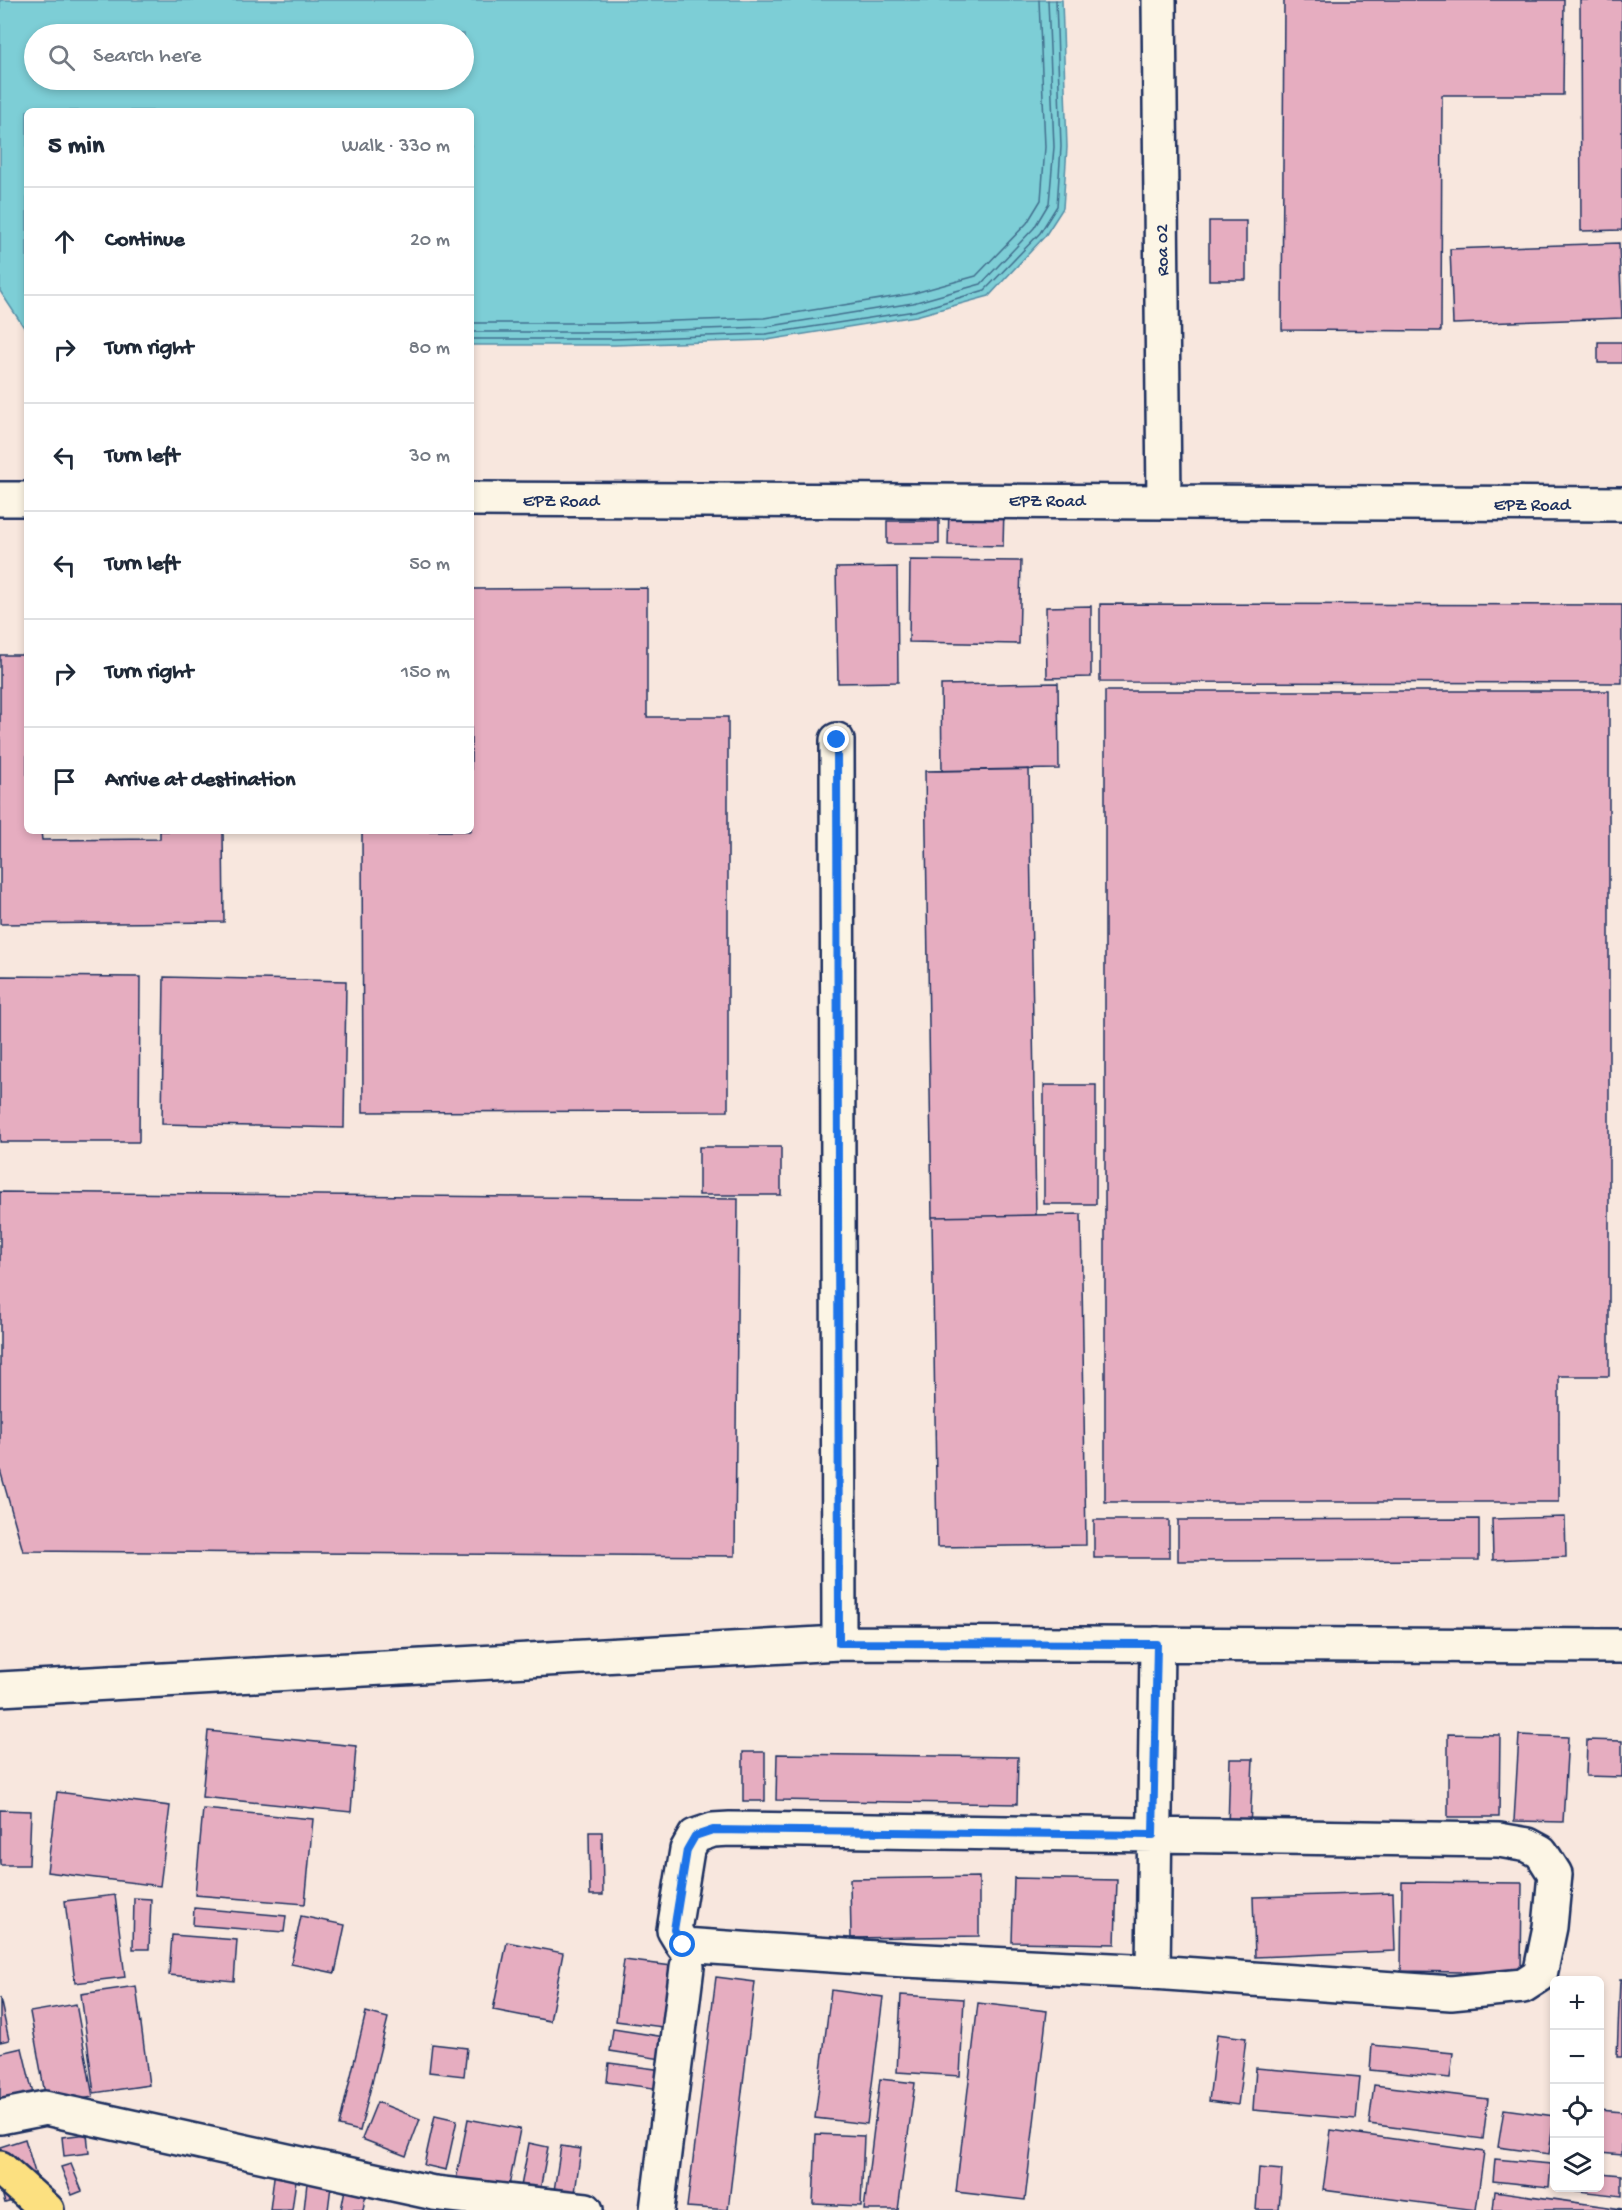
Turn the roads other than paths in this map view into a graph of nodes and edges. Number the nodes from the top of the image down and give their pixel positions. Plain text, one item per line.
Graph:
1 (1159, 0) edge
2 (0, 499) edge
3 (24, 499) edge
4 (474, 500) edge
5 (1164, 501) junction
6 (1622, 504) edge
7 (837, 740) dead end
8 (839, 1643) junction
9 (1157, 1644) junction
10 (1622, 1646) edge
11 (0, 1689) edge
12 (1153, 1835) junction
13 (687, 1967) dead end
14 (1153, 1972) junction
15 (0, 2116) edge
16 (0, 2168) edge
17 (391, 2197) edge
18 (47, 2210) edge
19 (586, 2210) edge
20 (657, 2210) edge

1 - 5 street, Roa 02
2 - 3 street
4 - 5 street, EPZ Road
5 - 6 street, EPZ Road
7 - 8 street
8 - 9 street
8 - 11 street
9 - 10 street
9 - 12 street
12 - 14 street
12 - 14 street
12 - 14 street
13 - 20 street
15 - 17 street
16 - 18 main road
17 - 19 street

